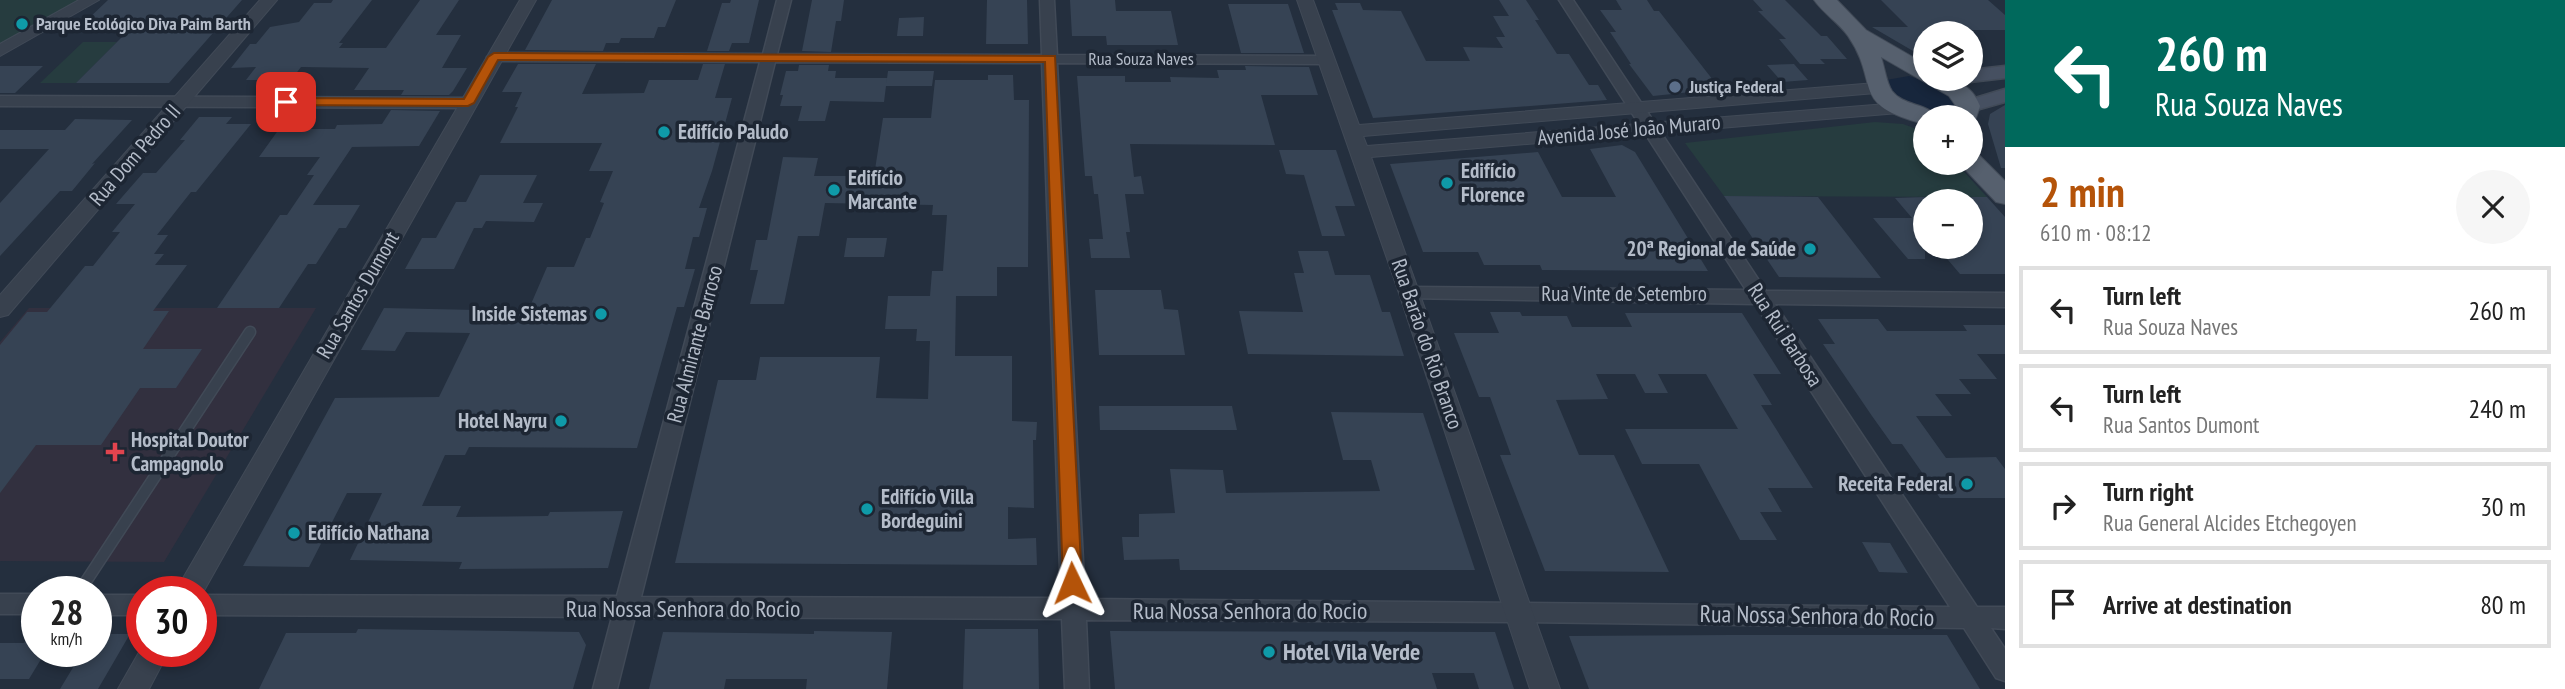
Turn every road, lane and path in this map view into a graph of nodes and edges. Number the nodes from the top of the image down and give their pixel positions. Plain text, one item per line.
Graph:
1 (63, 0) edge
2 (91, 0) edge
3 (269, 0) edge
4 (527, 0) edge
5 (784, 0) edge
6 (1047, 0) edge
7 (1305, 0) edge
8 (1566, 0) edge
9 (1825, 0) edge
10 (0, 34) edge
11 (1858, 35) junction
12 (0, 51) edge
13 (769, 56) junction
14 (494, 57) junction
15 (1051, 58) junction
16 (1327, 60) junction
17 (1913, 66) edge
18 (2005, 72) edge
19 (1983, 74) edge
20 (1913, 76) edge
21 (1983, 76) edge
22 (2005, 80) edge
23 (1877, 84) junction
24 (2005, 95) edge
25 (0, 101) edge
26 (182, 101) junction
27 (468, 103) junction
28 (1980, 105) edge
29 (1636, 107) junction
30 (1913, 114) edge
31 (1913, 115) edge
32 (1478, 120) junction
33 (1650, 128) junction
34 (1351, 131) junction
35 (1983, 147) edge
36 (1403, 149) junction
37 (1359, 152) junction
38 (2005, 170) edge
39 (1983, 173) edge
40 (2005, 196) edge
41 (1410, 293) junction
42 (1759, 295) junction
43 (2005, 300) edge
44 (0, 309) edge
45 (250, 332) dead end
46 (90, 576) edge
47 (198, 576) edge
48 (0, 604) edge
49 (21, 604) edge
50 (217, 606) edge
51 (626, 609) junction
52 (1074, 611) junction
53 (1518, 611) junction
54 (1970, 618) junction
55 (2005, 618) edge
56 (146, 667) edge
57 (2005, 670) edge
58 (133, 689) edge
59 (606, 689) edge
60 (1077, 689) edge
61 (1545, 689) edge

1 - 10 street
2 - 12 street
3 - 26 street, Rua Dom Pedro II
4 - 14 street, Rua Santos Dumont
5 - 13 street, Rua Almirante Barroso
6 - 15 street
7 - 16 street, Rua Barão do Rio Branco
8 - 29 street, Rua Rui Barbosa
9 - 11 main road
11 - 17 main road
11 - 23 main road
13 - 14 street, Rua Souza Naves
13 - 15 street, Rua Souza Naves
13 - 51 street, Rua Almirante Barroso
14 - 27 street, Rua Santos Dumont
15 - 16 street, Rua Souza Naves
15 - 52 street
16 - 34 street, Rua Barão do Rio Branco
18 - 19 main road
20 - 23 main road
21 - 22 main road
23 - 29 street, Avenida José João Muraro
23 - 30 main road
24 - 28 main road
25 - 26 street
26 - 27 street
26 - 44 street, Rua Dom Pedro II
27 - 47 street, Rua Santos Dumont
29 - 32 street, Avenida José João Muraro
29 - 33 street, Rua Rui Barbosa
31 - 33 street, Avenida José João Muraro
32 - 34 street, Avenida José João Muraro
32 - 36 street
33 - 36 street, Avenida José João Muraro
33 - 42 street, Rua Rui Barbosa
34 - 37 street, Rua Barão do Rio Branco
35 - 38 main road
36 - 37 street, Avenida José João Muraro
37 - 41 street, Rua Barão do Rio Branco
39 - 40 main road
41 - 42 street, Rua Vinte de Setembro
41 - 53 street, Rua Barão do Rio Branco
42 - 43 street, Rua Vinte de Setembro
42 - 54 street, Rua Rui Barbosa
45 - 46 lane
48 - 49 street
50 - 51 street, Rua Nossa Senhora do Rocio
51 - 52 street, Rua Nossa Senhora do Rocio
51 - 59 street, Rua Almirante Barroso
52 - 53 street, Rua Nossa Senhora do Rocio
52 - 60 street
53 - 54 street, Rua Nossa Senhora do Rocio
53 - 61 street, Rua Barão do Rio Branco
54 - 55 street, Rua Nossa Senhora do Rocio
54 - 57 street, Rua Rui Barbosa
56 - 58 street

